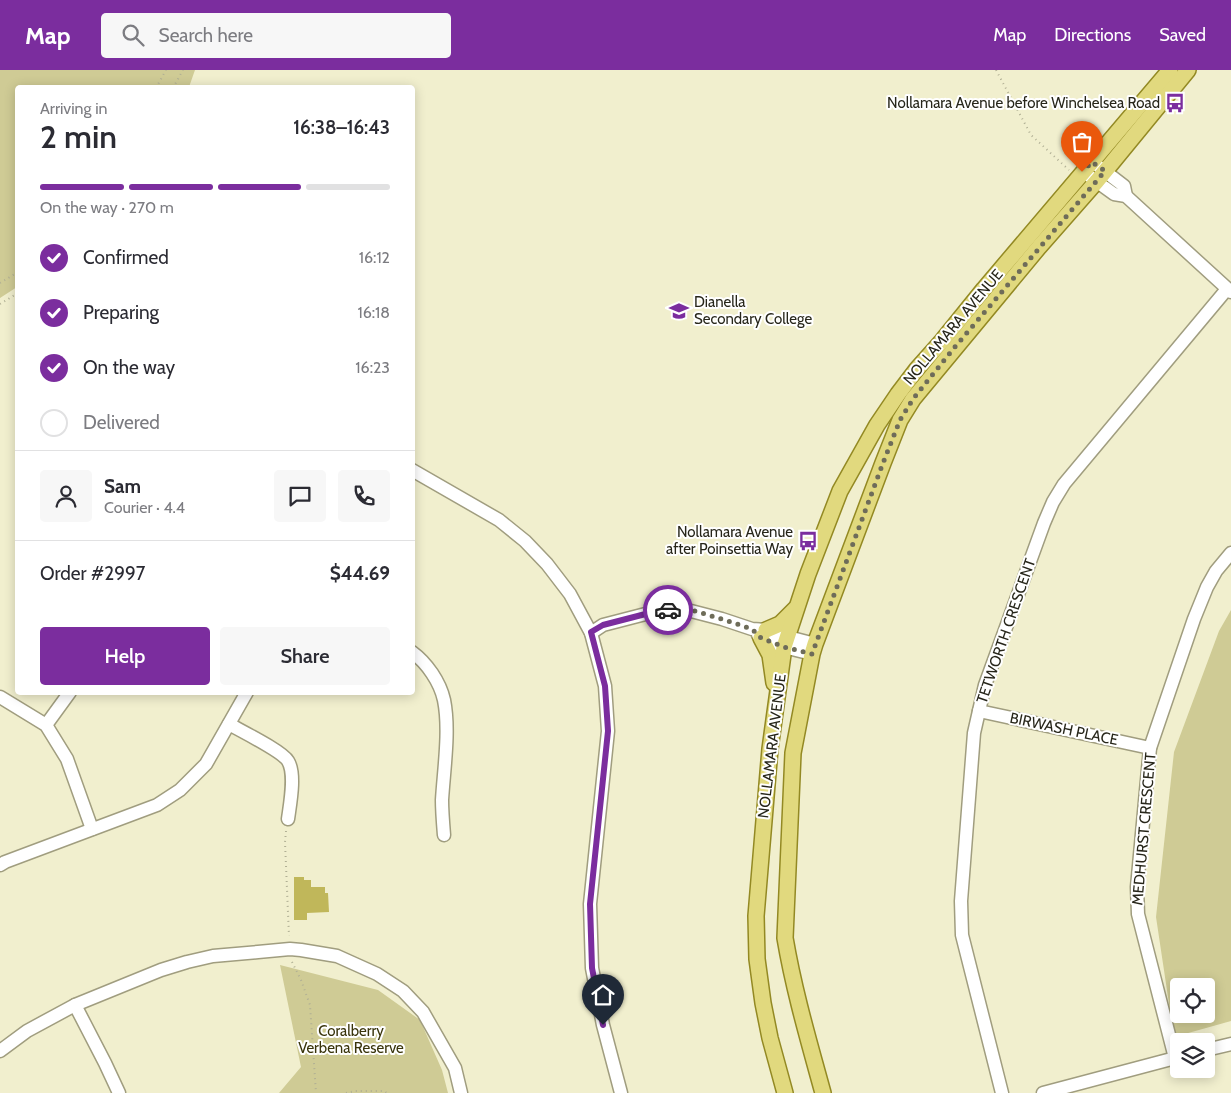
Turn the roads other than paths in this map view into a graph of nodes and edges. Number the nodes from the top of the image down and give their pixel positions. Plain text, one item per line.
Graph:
1 (1170, 70) edge
2 (1188, 70) edge
3 (1082, 168) junction
4 (1101, 176) junction
5 (1229, 290) edge
6 (883, 463) junction
7 (415, 472) edge
8 (835, 503) junction
9 (1231, 553) edge
10 (798, 606) junction
11 (591, 632) junction
12 (760, 632) junction
13 (786, 642) junction
14 (814, 649) junction
15 (415, 654) edge
16 (68, 695) edge
17 (245, 695) edge
18 (0, 697) edge
19 (776, 702) junction
20 (979, 711) junction
21 (46, 724) junction
22 (228, 724) junction
23 (1150, 748) junction
24 (288, 819) road end
25 (92, 829) junction
26 (444, 835) dead end
27 (0, 865) edge
28 (75, 1005) junction
29 (1170, 1033) edge
30 (1231, 1044) edge
31 (1215, 1048) edge
32 (0, 1051) edge
33 (1170, 1059) edge
34 (119, 1093) edge
35 (461, 1093) edge
36 (621, 1093) edge
37 (785, 1093) edge
38 (823, 1093) edge
39 (1002, 1093) edge
40 (1043, 1093) edge

1 - 3 main road, NOLLAMARA AVENUE
2 - 4 main road, NOLLAMARA AVENUE
3 - 4 street
3 - 8 main road, NOLLAMARA AVENUE
4 - 5 street
4 - 6 main road, NOLLAMARA AVENUE
5 - 20 street, TETWORTH CRESCENT
6 - 8 main road
6 - 14 main road, NOLLAMARA AVENUE
7 - 11 street
8 - 10 main road, NOLLAMARA AVENUE
9 - 23 street, MEDHURST CRESCENT
10 - 12 main road
10 - 13 main road, NOLLAMARA AVENUE
11 - 12 street
11 - 36 street
12 - 13 street
12 - 19 main road
13 - 14 street
13 - 19 main road, NOLLAMARA AVENUE
14 - 38 main road, NOLLAMARA AVENUE
15 - 26 street
16 - 21 street
17 - 22 street
18 - 21 street
19 - 37 main road, NOLLAMARA AVENUE
20 - 23 street, BIRWASH PLACE
20 - 39 street, TETWORTH CRESCENT
21 - 25 street
22 - 24 street
22 - 25 street
23 - 29 street, MEDHURST CRESCENT
25 - 27 street
28 - 32 street
28 - 34 street
28 - 35 street
30 - 31 street
33 - 40 street

